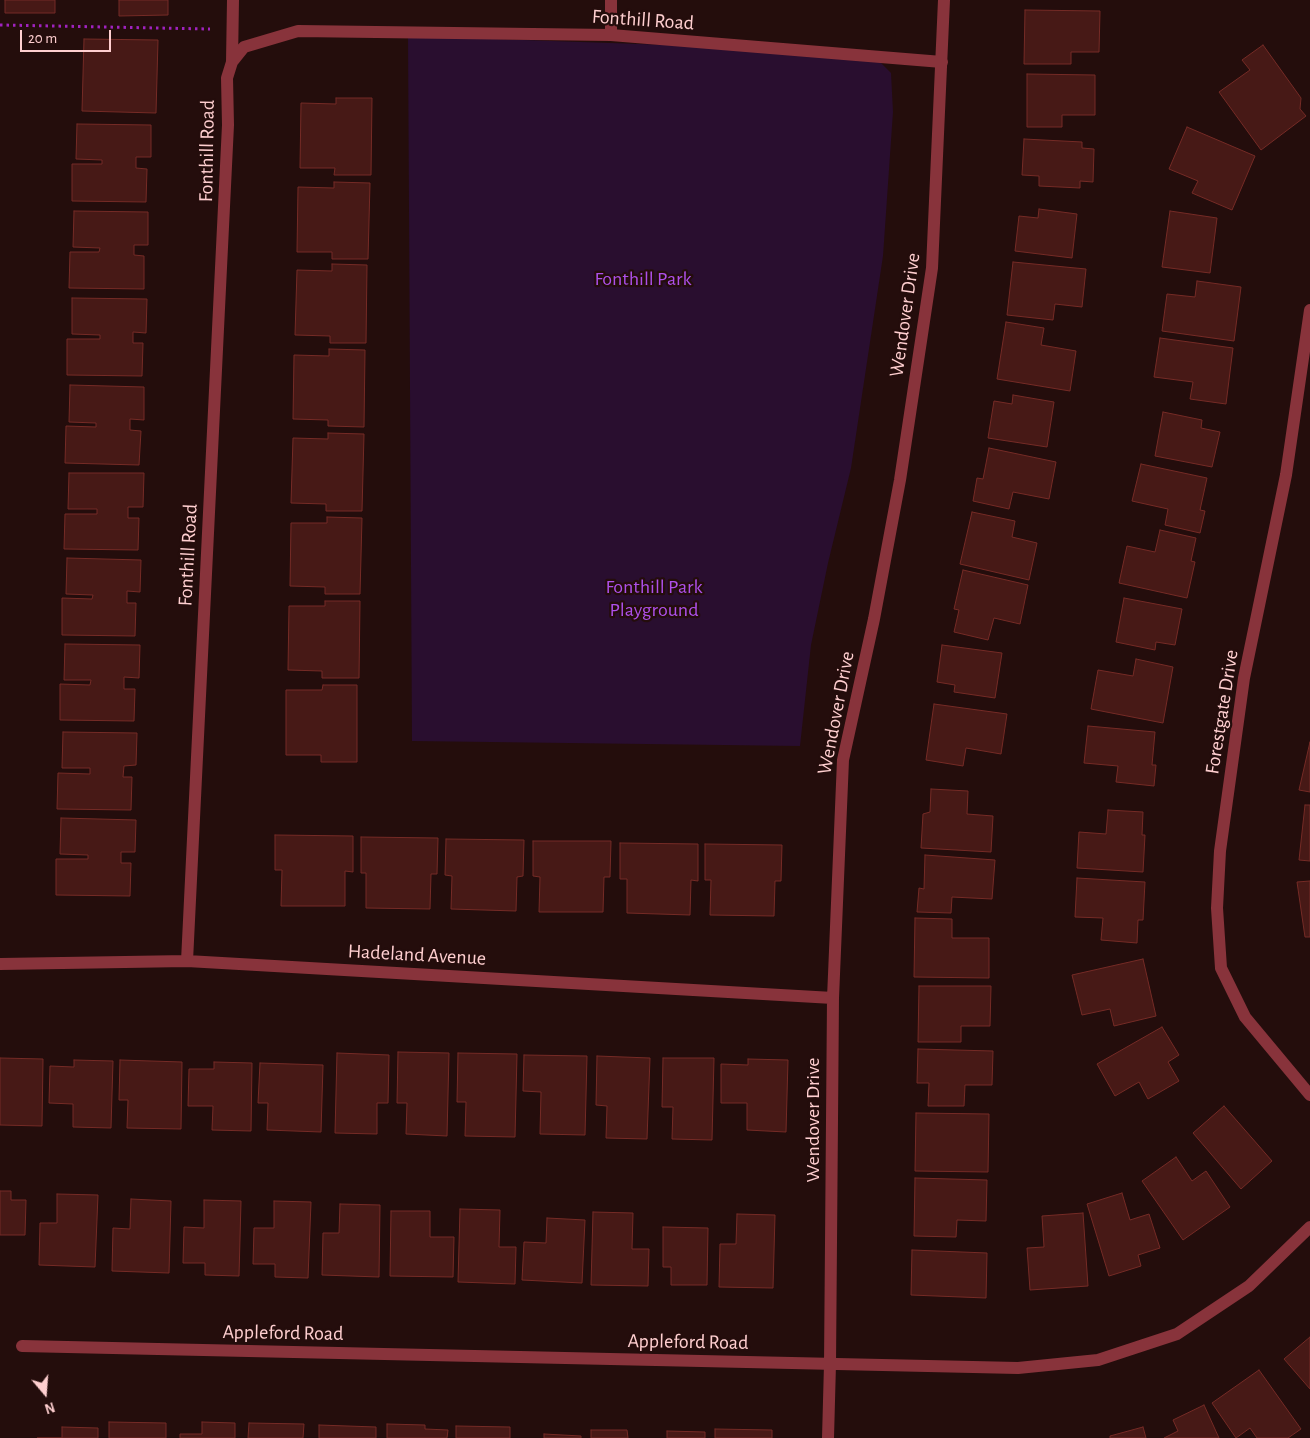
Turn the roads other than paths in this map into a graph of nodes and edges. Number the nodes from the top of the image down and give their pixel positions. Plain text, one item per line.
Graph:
1 (233, 0) edge
2 (611, 0) edge
3 (944, 0) edge
4 (611, 35) junction
5 (232, 62) junction
6 (942, 62) junction
7 (1310, 310) edge
8 (187, 961) junction
9 (0, 964) edge
10 (833, 998) junction
11 (1310, 1095) edge
12 (1310, 1228) edge
13 (22, 1346) dead end
14 (830, 1364) junction
15 (828, 1438) edge

1 - 5 street
2 - 4 street
3 - 6 street, Wendover Drive
4 - 5 street, Fonthill Road
4 - 6 street, Fonthill Road
5 - 8 street, Fonthill Road
6 - 10 street, Wendover Drive
7 - 11 street, Forestgate Drive
8 - 9 street, Hadeland Avenue
8 - 10 street, Hadeland Avenue
10 - 14 street, Wendover Drive
12 - 14 street, Appleford Road
13 - 14 street, Appleford Road
14 - 15 street, Wendover Drive

